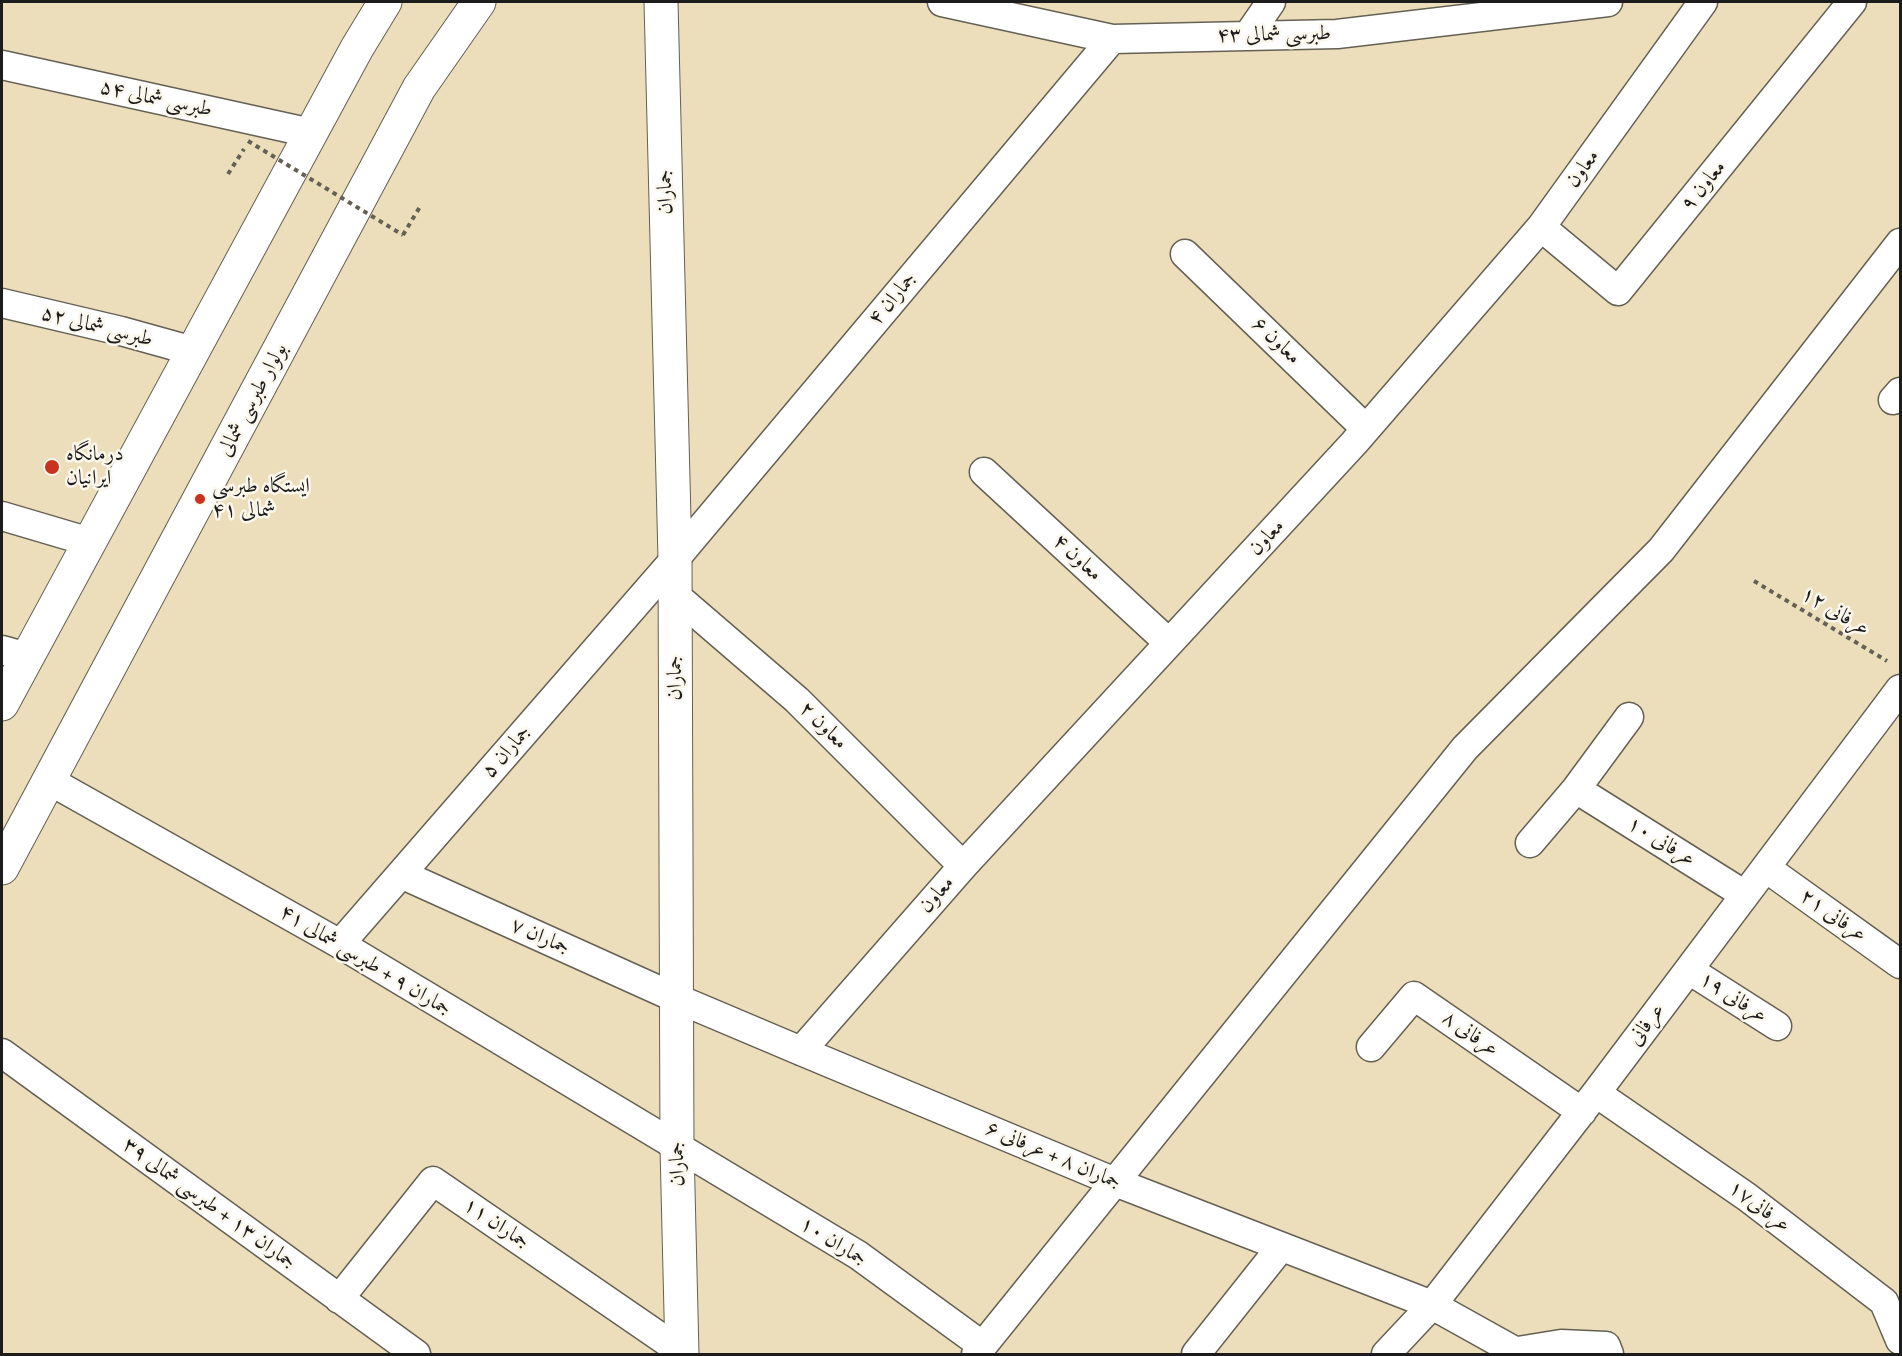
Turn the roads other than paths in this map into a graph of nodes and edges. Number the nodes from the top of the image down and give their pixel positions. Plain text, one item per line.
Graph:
1 (385, 2) edge
2 (479, 2) edge
3 (661, 2) edge
4 (942, 2) edge
5 (1271, 2) edge
6 (1608, 2) edge
7 (1703, 2) edge
8 (1852, 2) edge
9 (1045, 12) edge
10 (1250, 34) junction
11 (1112, 39) junction
12 (2, 65) edge
13 (311, 133) junction
14 (1541, 227) junction
15 (1900, 243) edge
16 (1185, 254) dead end
17 (2, 303) edge
18 (193, 351) junction
19 (1366, 429) junction
20 (984, 472) dead end
21 (2, 516) edge
22 (90, 542) junction
23 (675, 559) junction
24 (675, 595) junction
25 (1169, 643) junction
26 (14, 653) edge
27 (1896, 676) edge
28 (2, 704) edge
29 (1629, 717) dead end
30 (50, 781) junction
31 (1576, 789) junction
32 (1530, 843) dead end
33 (963, 866) junction
34 (2, 868) edge
35 (1766, 868) junction
36 (401, 874) junction
37 (1745, 895) junction
38 (340, 944) junction
39 (1900, 964) edge
40 (1689, 969) junction
41 (678, 999) junction
42 (1777, 1026) dead end
43 (1371, 1047) dead end
44 (801, 1051) junction
45 (2, 1053) edge
46 (1589, 1102) junction
47 (677, 1148) junction
48 (1115, 1182) junction
49 (1281, 1247) junction
50 (339, 1299) junction
51 (1432, 1305) junction
52 (1900, 1340) edge
53 (979, 1350) edge
54 (682, 1353) edge
55 (1519, 1353) edge
56 (416, 1354) edge
57 (1196, 1354) edge
58 (1386, 1354) edge
59 (1609, 1354) edge

1 - 13 main road
2 - 30 main road, بولوار طبرسی شمالی
3 - 23 main road, جماران
4 - 9 street, طبرسی شمالی ۴۳
5 - 10 street
6 - 10 street, طبرسی شمالی ۴۳
7 - 14 street, معاون
8 - 14 street, معاون ۹
9 - 11 street, طبرسی شمالی ۴۳
10 - 11 street, طبرسی شمالی ۴۳
11 - 23 street, جماران ۴
12 - 13 street, طبرسی شمالی ۵۴
13 - 18 main road
14 - 19 street, معاون
15 - 48 street
16 - 19 street, معاون ۶
17 - 18 street, طبرسی شمالی ۵۲
18 - 22 main road
19 - 25 street, معاون
20 - 25 street, معاون ۴
21 - 22 street
22 - 26 main road
23 - 24 main road, جماران
23 - 36 street, جماران ۵
24 - 33 street, معاون ۲
24 - 41 main road, جماران
25 - 33 street, معاون
26 - 28 main road
27 - 35 street, عرفانی
29 - 31 street
30 - 34 main road, بولوار طبرسی شمالی
30 - 38 street, جماران ۹ + طبرسی شمالی ۴۱
31 - 32 street
31 - 37 street, عرفانی ۱۰
33 - 44 street, معاون
35 - 37 street, عرفانی
35 - 39 street, عرفانی ۲۱
36 - 38 street, جماران ۵
36 - 41 street, جماران ۷
37 - 40 street, عرفانی
38 - 47 street, جماران ۹ + طبرسی شمالی ۴۱
40 - 42 street, عرفانی ۱۹
40 - 46 street, عرفانی
41 - 44 street, جماران ۸ + عرفانی ۶
41 - 47 main road, جماران
43 - 46 street, عرفانی ۸
44 - 48 street, جماران ۸ + عرفانی ۶
45 - 50 street, جماران ۱۳ + طبرسی شمالی ۳۹
46 - 51 street, عرفانی
46 - 52 street, عرفانی۱۷
47 - 53 street, جماران ۱۰
47 - 54 main road, جماران
48 - 49 street, جماران ۸ + عرفانی ۶
48 - 53 street
49 - 51 street, جماران ۸ + عرفانی ۶
49 - 57 street
50 - 54 street, جماران ۱۱
50 - 56 street, جماران ۱۳ + طبرسی شمالی ۳۹
51 - 55 street, جماران ۸ + عرفانی ۶
51 - 58 street, عرفانی
55 - 59 street

